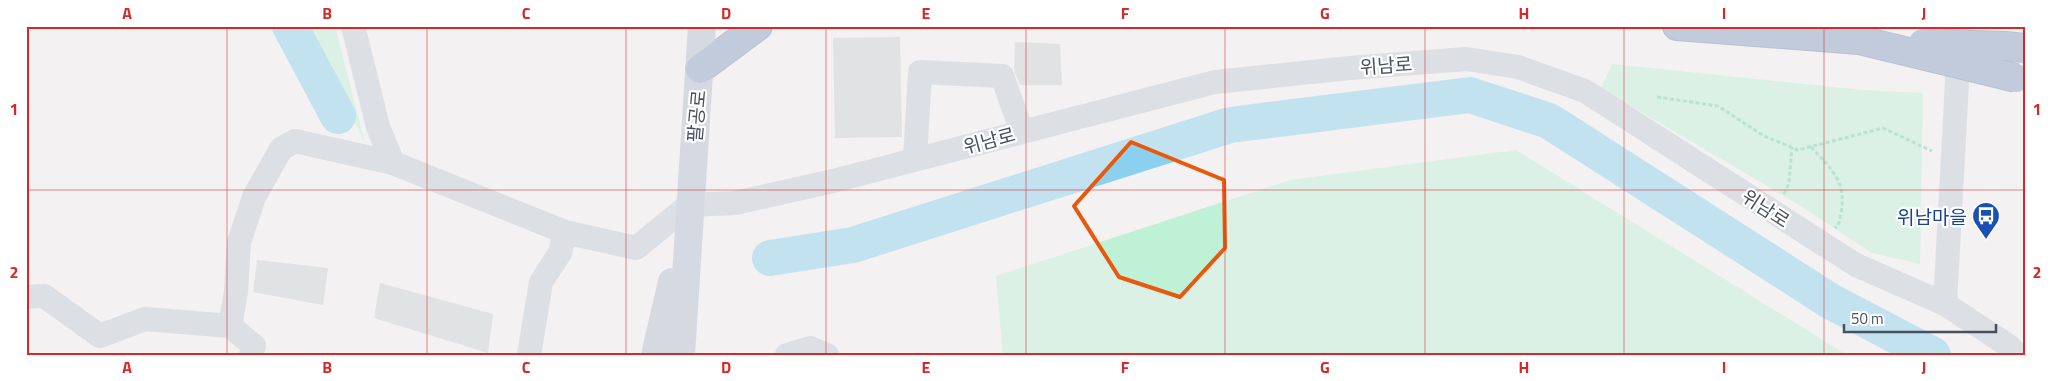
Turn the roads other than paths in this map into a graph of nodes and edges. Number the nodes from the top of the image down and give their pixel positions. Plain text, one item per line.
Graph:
1 (353, 26) edge
2 (702, 26) edge
3 (758, 26) edge
4 (1677, 26) edge
5 (1960, 26) edge
6 (1859, 40) junction
7 (2015, 47) edge
8 (700, 69) junction
9 (2021, 79) edge
10 (1022, 132) junction
11 (915, 159) junction
12 (392, 163) junction
13 (689, 205) junction
14 (565, 232) junction
15 (26, 297) edge
16 (1945, 304) junction
17 (230, 326) junction
18 (251, 355) edge
19 (529, 355) edge
20 (655, 355) edge
21 (681, 355) edge
22 (787, 355) edge
23 (827, 355) edge
24 (2017, 355) edge

1 - 12 street
2 - 8 main road, 팔공로
3 - 8 highway
4 - 6 highway
5 - 16 street
6 - 7 highway, bridge
6 - 9 highway, bridge
8 - 13 main road, 팔공로
10 - 11 street, 위남로
10 - 11 street
10 - 16 street, 위남로
11 - 13 street, 위남로
12 - 14 street
12 - 17 street
13 - 14 street
13 - 20 main road, 팔공로
13 - 21 main road, 팔공로
14 - 19 street
15 - 17 street
16 - 24 street, 위남로
17 - 18 street
22 - 23 street

